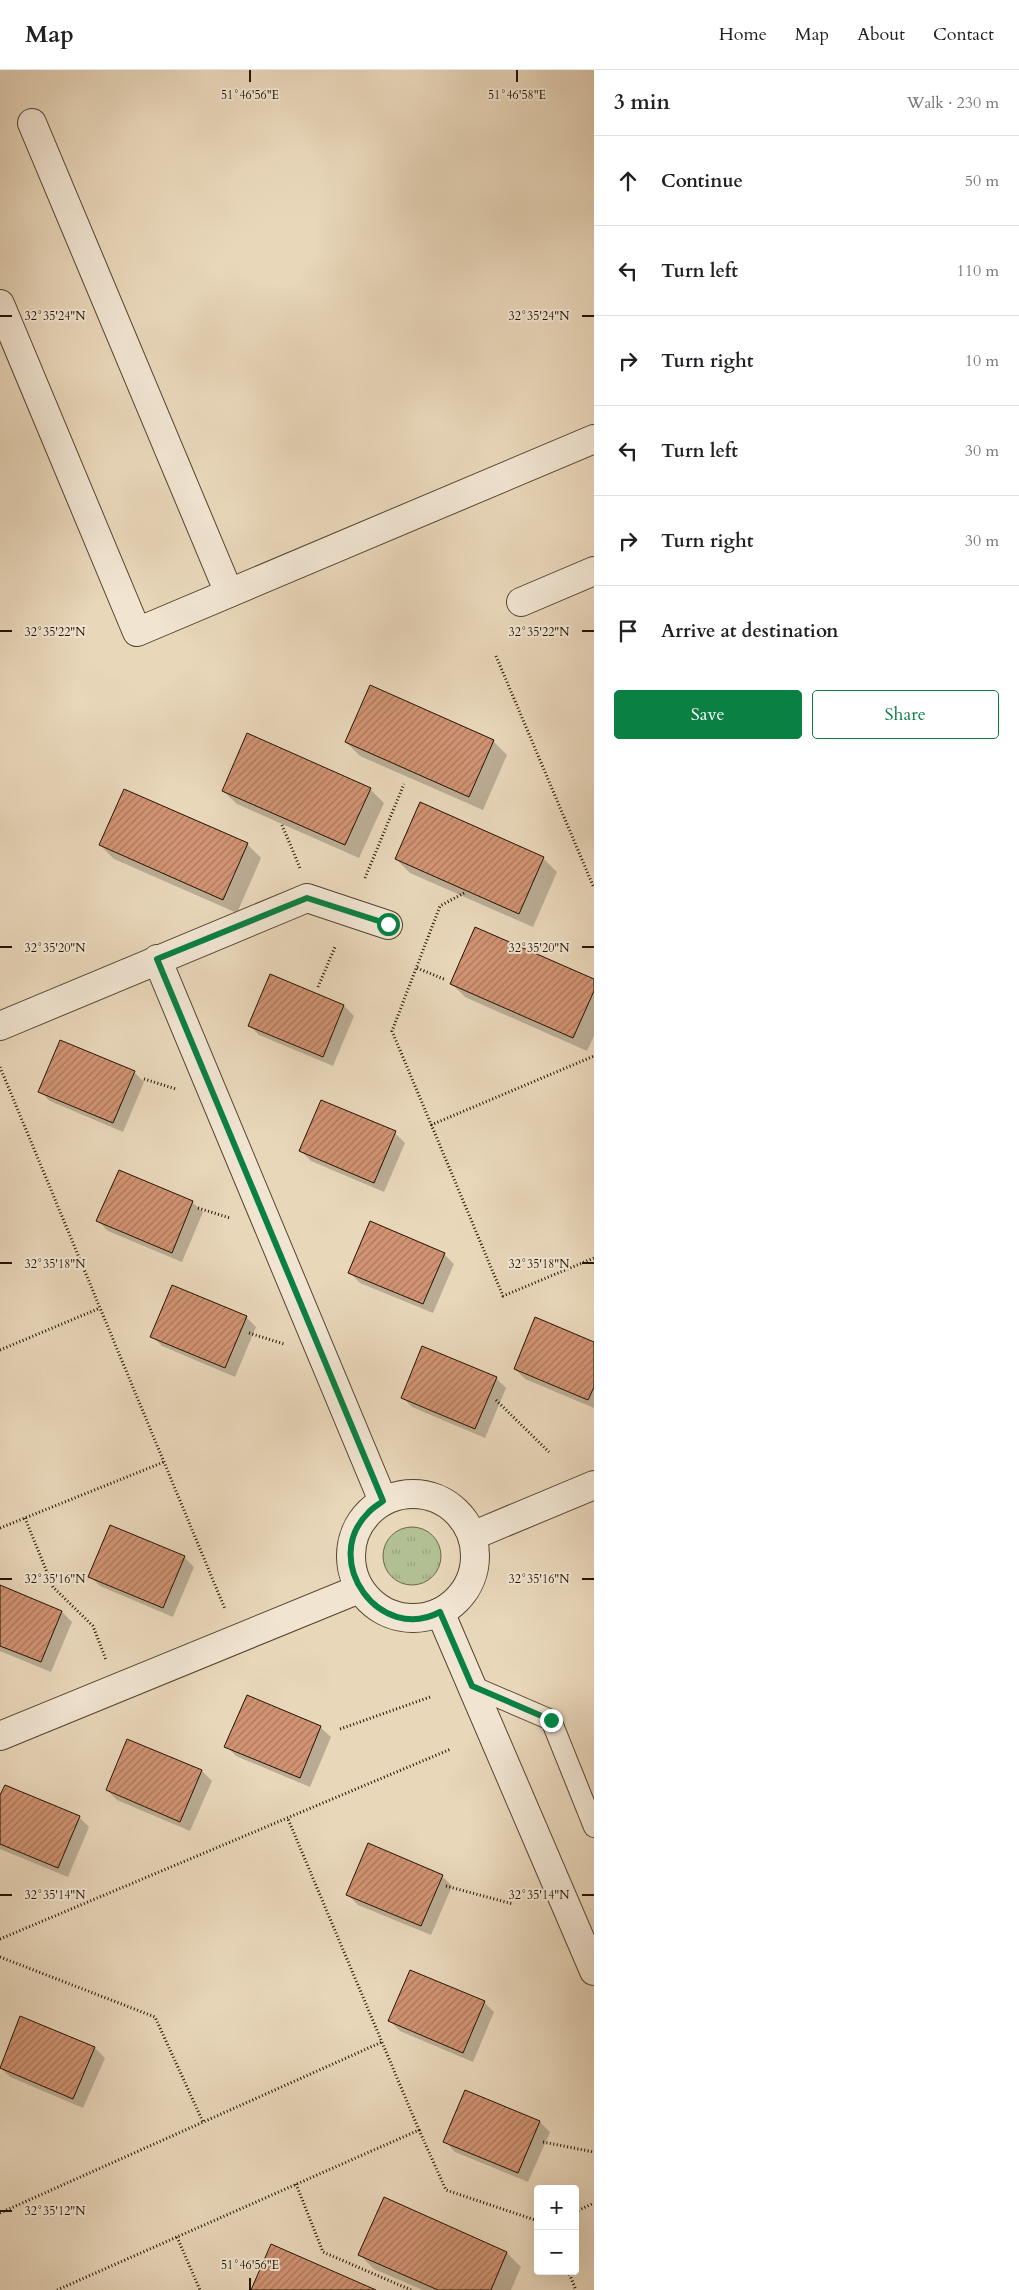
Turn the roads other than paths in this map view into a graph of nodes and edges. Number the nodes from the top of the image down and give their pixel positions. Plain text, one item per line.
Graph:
1 (32, 123) dead end
2 (0, 304) edge
3 (594, 439) edge
4 (594, 571) edge
5 (229, 593) junction
6 (521, 602) dead end
7 (388, 924) dead end
8 (157, 959) junction
9 (0, 1026) edge
10 (594, 1485) edge
11 (383, 1501) junction
12 (472, 1536) junction
13 (359, 1589) junction
14 (440, 1612) junction
15 (472, 1686) junction
16 (0, 1736) edge
17 (594, 1827) edge
18 (594, 1971) edge

1 - 5 street
2 - 5 street
3 - 5 street
4 - 6 street
7 - 8 street
8 - 9 street
8 - 11 street
10 - 12 street
11 - 12 street
11 - 13 street
12 - 14 street
13 - 14 street
13 - 16 street
14 - 15 street
15 - 17 lane
15 - 18 street

